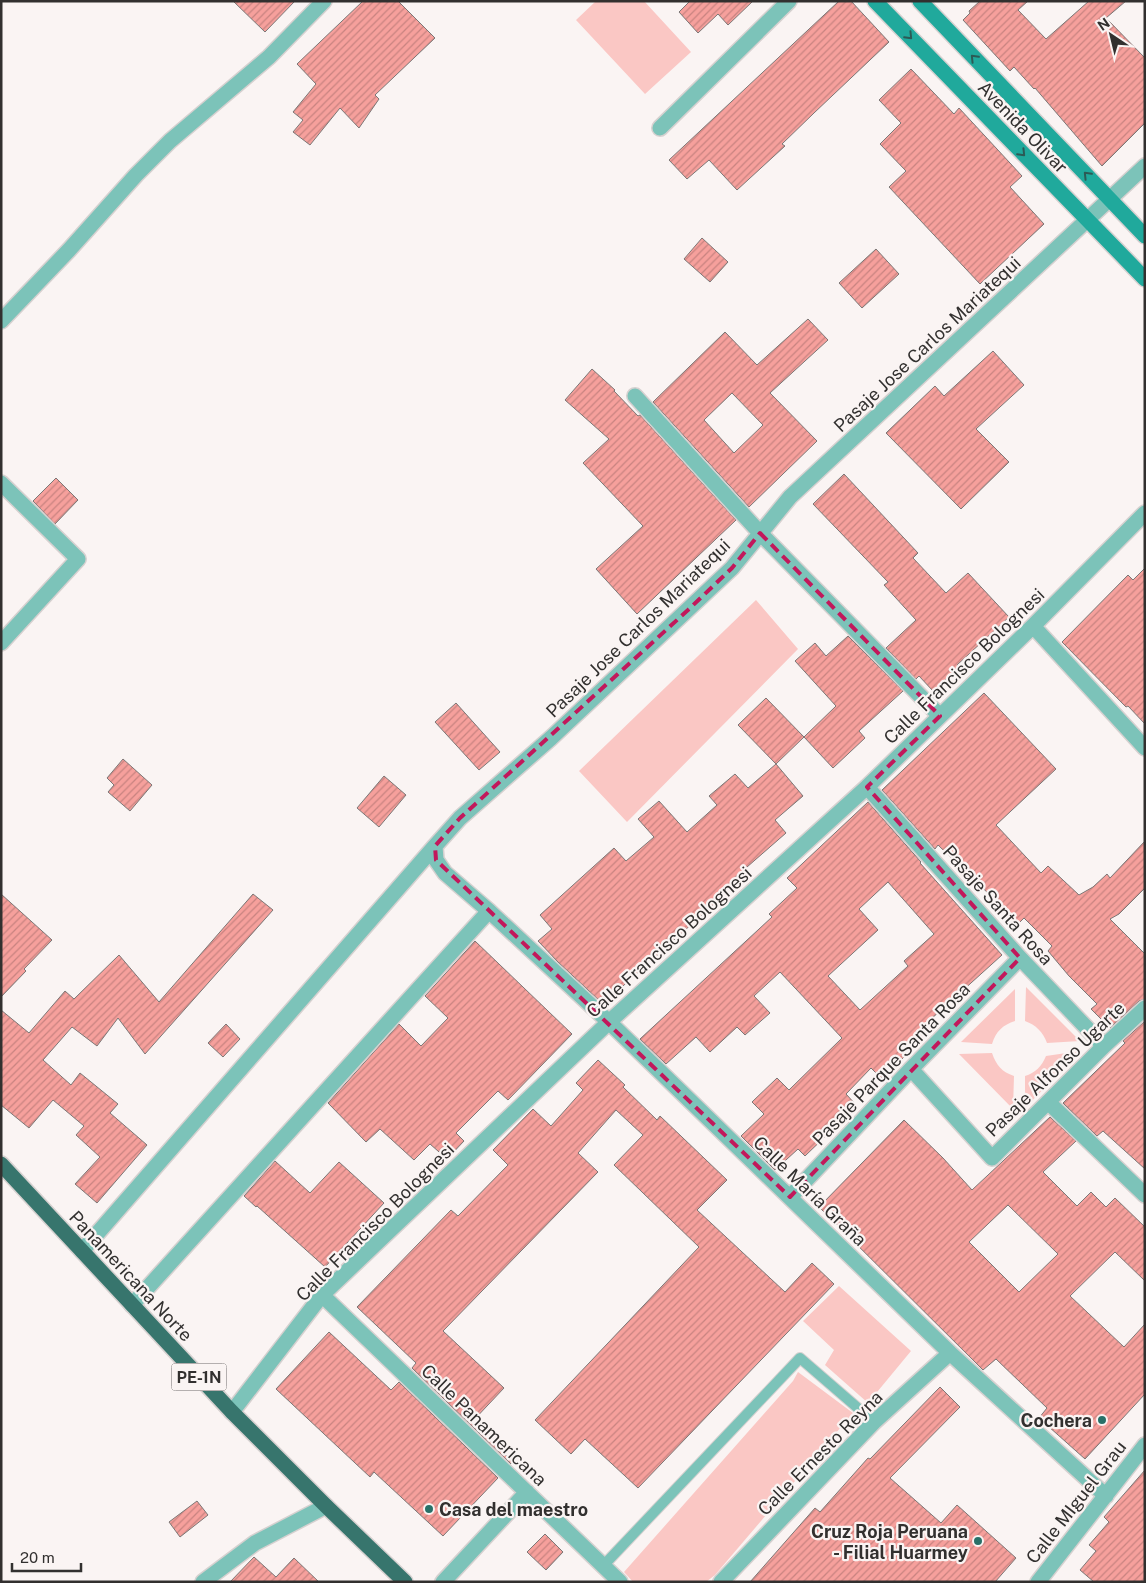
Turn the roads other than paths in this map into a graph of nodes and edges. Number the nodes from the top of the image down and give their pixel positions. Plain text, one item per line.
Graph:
1 (324, 1) edge
2 (789, 1) edge
3 (875, 1) edge
4 (920, 1) edge
5 (660, 128) dead end
6 (1145, 166) edge
7 (1110, 199) junction
8 (1087, 220) junction
9 (1145, 236) edge
10 (1145, 279) edge
11 (1, 320) edge
12 (635, 396) dead end
13 (1, 483) edge
14 (1145, 513) edge
15 (760, 533) junction
16 (1033, 626) junction
17 (1, 643) edge
18 (940, 716) junction
19 (1145, 748) edge
20 (867, 787) junction
21 (435, 846) junction
22 (489, 911) junction
23 (1020, 958) junction
24 (1145, 1008) edge
25 (609, 1022) junction
26 (1104, 1046) junction
27 (910, 1069) junction
28 (1048, 1102) junction
29 (1, 1164) edge
30 (1145, 1195) edge
31 (790, 1197) junction
32 (82, 1251) junction
33 (322, 1295) junction
34 (132, 1305) junction
35 (950, 1353) junction
36 (232, 1412) junction
37 (874, 1422) junction
38 (1145, 1445) edge
39 (527, 1492) junction
40 (1106, 1496) junction
41 (326, 1506) junction
42 (603, 1566) junction
43 (203, 1582) edge
44 (405, 1582) edge
45 (443, 1582) edge
46 (620, 1582) edge
47 (721, 1582) edge
48 (1038, 1582) edge

1 - 11 street
2 - 5 street
3 -> 8 street, Avenida Olivar
7 -> 4 street, Avenida Olivar
6 - 7 street, Pasaje Jose Carlos Mariatequi
7 - 8 street, Pasaje Jose Carlos Mariatequi
7 - 9 street, Avenida Olivar
8 - 10 street, Avenida Olivar
8 - 15 street, Pasaje Jose Carlos Mariatequi
12 - 15 street
13 - 17 street
14 - 16 street, Calle Francisco Bolognesi
15 - 18 street
15 - 21 street, Pasaje Jose Carlos Mariatequi
16 - 18 street, Calle Francisco Bolognesi
16 - 19 street
18 - 20 street, Calle Francisco Bolognesi
20 - 23 street, Pasaje Santa Rosa
20 - 25 street, Calle Francisco Bolognesi
21 - 22 street
21 - 32 street, Pasaje Jose Carlos Mariatequi
22 - 25 street, Calle María Graña
22 - 34 street
23 - 26 street, Pasaje Santa Rosa
23 - 27 street, Pasaje Parque Santa Rosa
24 - 26 street, Pasaje Alfonso Ugarte
25 - 31 street, Calle María Graña
25 - 33 street, Calle Francisco Bolognesi
26 - 28 street, Pasaje Alfonso Ugarte
27 - 28 street, Pasaje Alfonso Ugarte
27 - 31 street, Pasaje Parque Santa Rosa
28 - 30 street
29 - 32 highway, Panamericana Norte / PE-1N
31 - 35 street, Calle María Graña
32 - 34 highway, Panamericana Norte / PE-1N
33 - 36 street, Calle Francisco Bolognesi
33 - 39 street, Calle Panamericana
34 - 36 highway, Panamericana Norte / PE-1N
35 - 37 street, Calle Ernesto Reyna
35 - 40 street, Calle María Graña
36 - 41 highway, Panamericana Norte / PE-1N
37 - 42 lane
37 - 47 street, Calle Ernesto Reyna
38 - 40 street, Calle MIguel Grau
39 - 42 street, Calle Panamericana
39 - 45 street
40 - 48 street, Calle MIguel Grau
41 - 43 street
41 - 44 highway, Panamericana Norte / PE-1N
42 - 46 street, Calle Panamericana

